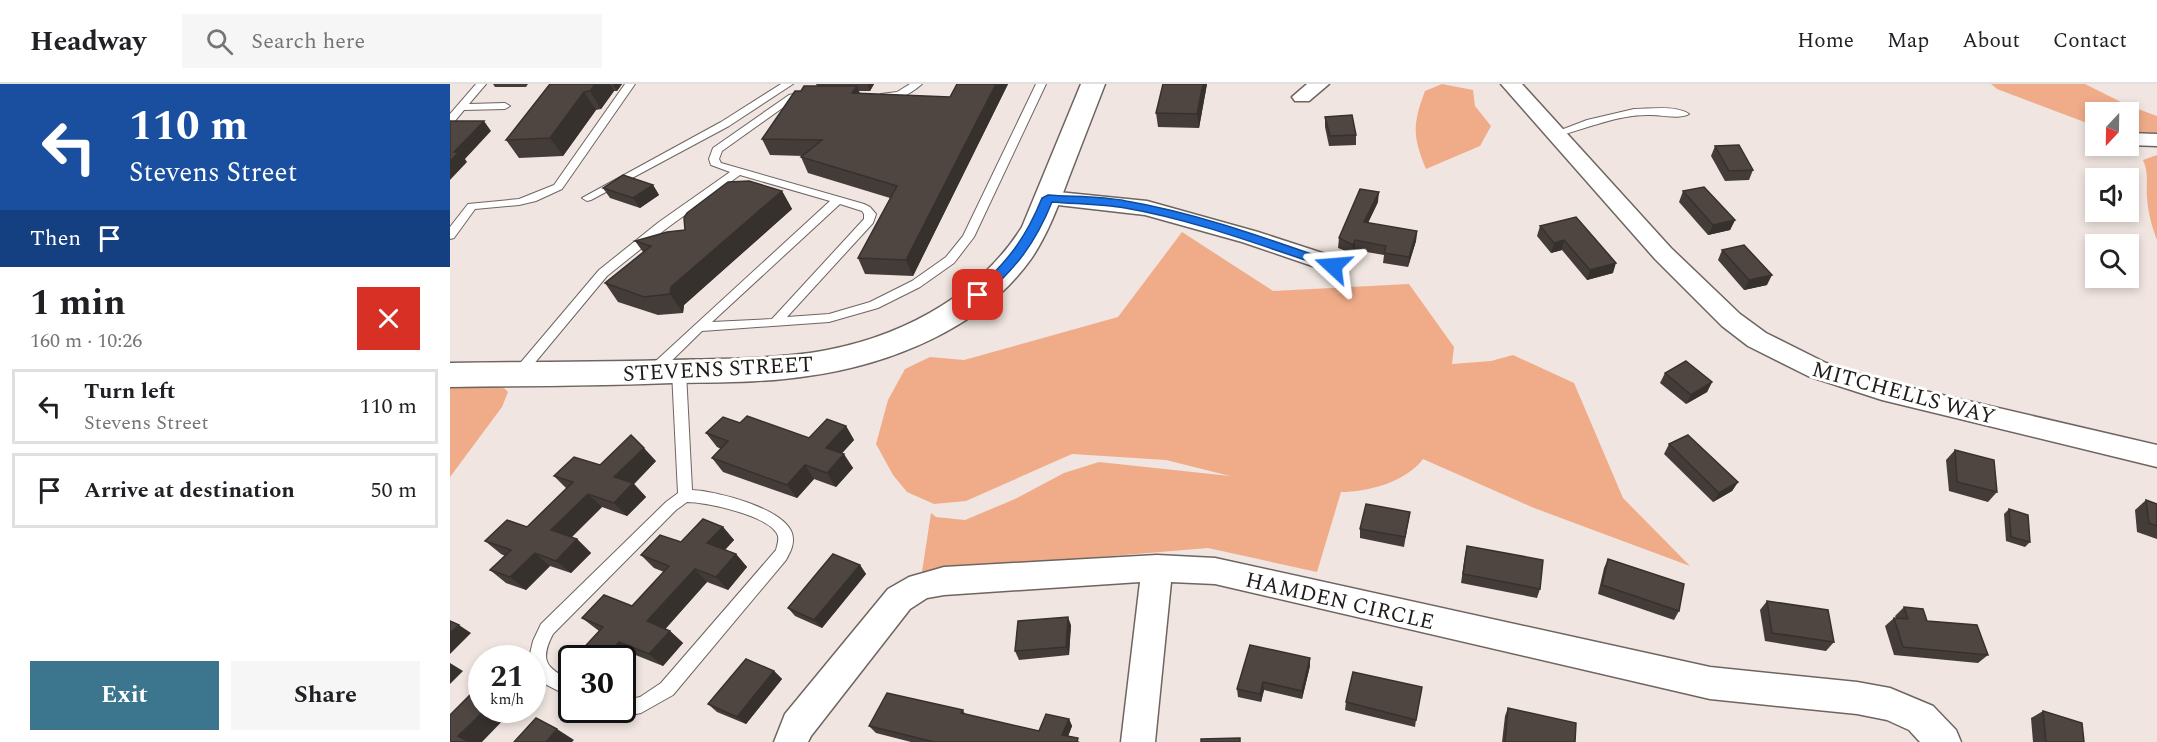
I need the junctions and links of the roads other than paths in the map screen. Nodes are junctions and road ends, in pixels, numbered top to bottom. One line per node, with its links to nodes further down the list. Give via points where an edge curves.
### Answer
1 (482, 84): 13 (lane)
2 (630, 84): 23 (lane, via 558,187 519,202 472,206)
3 (788, 84): 20 (lane, via 716,130)
4 (917, 84): 10 (lane, via 900,95)
5 (1041, 84): 25 (lane, via 968,237 950,260 916,284 874,305 829,318)
6 (1093, 84): 21 (street, STEVENS STREET)
7 (1319, 84): 11 (street)
8 (1511, 84): 16 (street, MITCHELLS WAY)
9 (820, 95): 19 (lane, via 792,97 717,150 716,165)
10 (867, 97)
11 (1302, 97)
12 (505, 106): 13 (lane)
13 (461, 107): 15 (lane)
14 (1684, 114): 16 (lane, via 1629,111)
15 (450, 120)
16 (1558, 133): 30 (street, MITCHELLS WAY, via 1598,182 1704,294 1732,321 1791,358 1824,372 1934,403)
17 (2139, 139): 18 (street)
18 (2157, 140)
19 (739, 171): 22 (lane); 28 (lane, via 603,273)
20 (587, 198)
21 (1048, 198): 24 (street, via 1147,208); 27 (street, STEVENS STREET, via 1031,237 1006,271 961,308 910,336 826,362 769,369)
22 (838, 200): 25 (lane, via 867,209 869,220); 26 (lane)
23 (450, 235)
24 (1333, 266)
25 (775, 323): 26 (lane)
26 (699, 327): 27 (lane)
27 (665, 372): 28 (street, STEVENS STREET); 31 (lane)
28 (518, 374): 29 (street, STEVENS STREET)
29 (450, 375)
30 (2157, 456)
31 (685, 496): 33 (lane, via 544,634 536,660 542,671); 34 (lane, via 704,496 759,515 780,527 786,547 667,689)
32 (1157, 568): 35 (street, HAMDEN CIRCLE, via 944,581 909,591 797,726); 36 (street); 37 (street, HAMDEN CIRCLE, via 1215,571 1710,683 1890,704 1921,718)
33 (558, 681)
34 (636, 706)
35 (791, 742)
36 (1138, 742)
37 (1944, 742)

